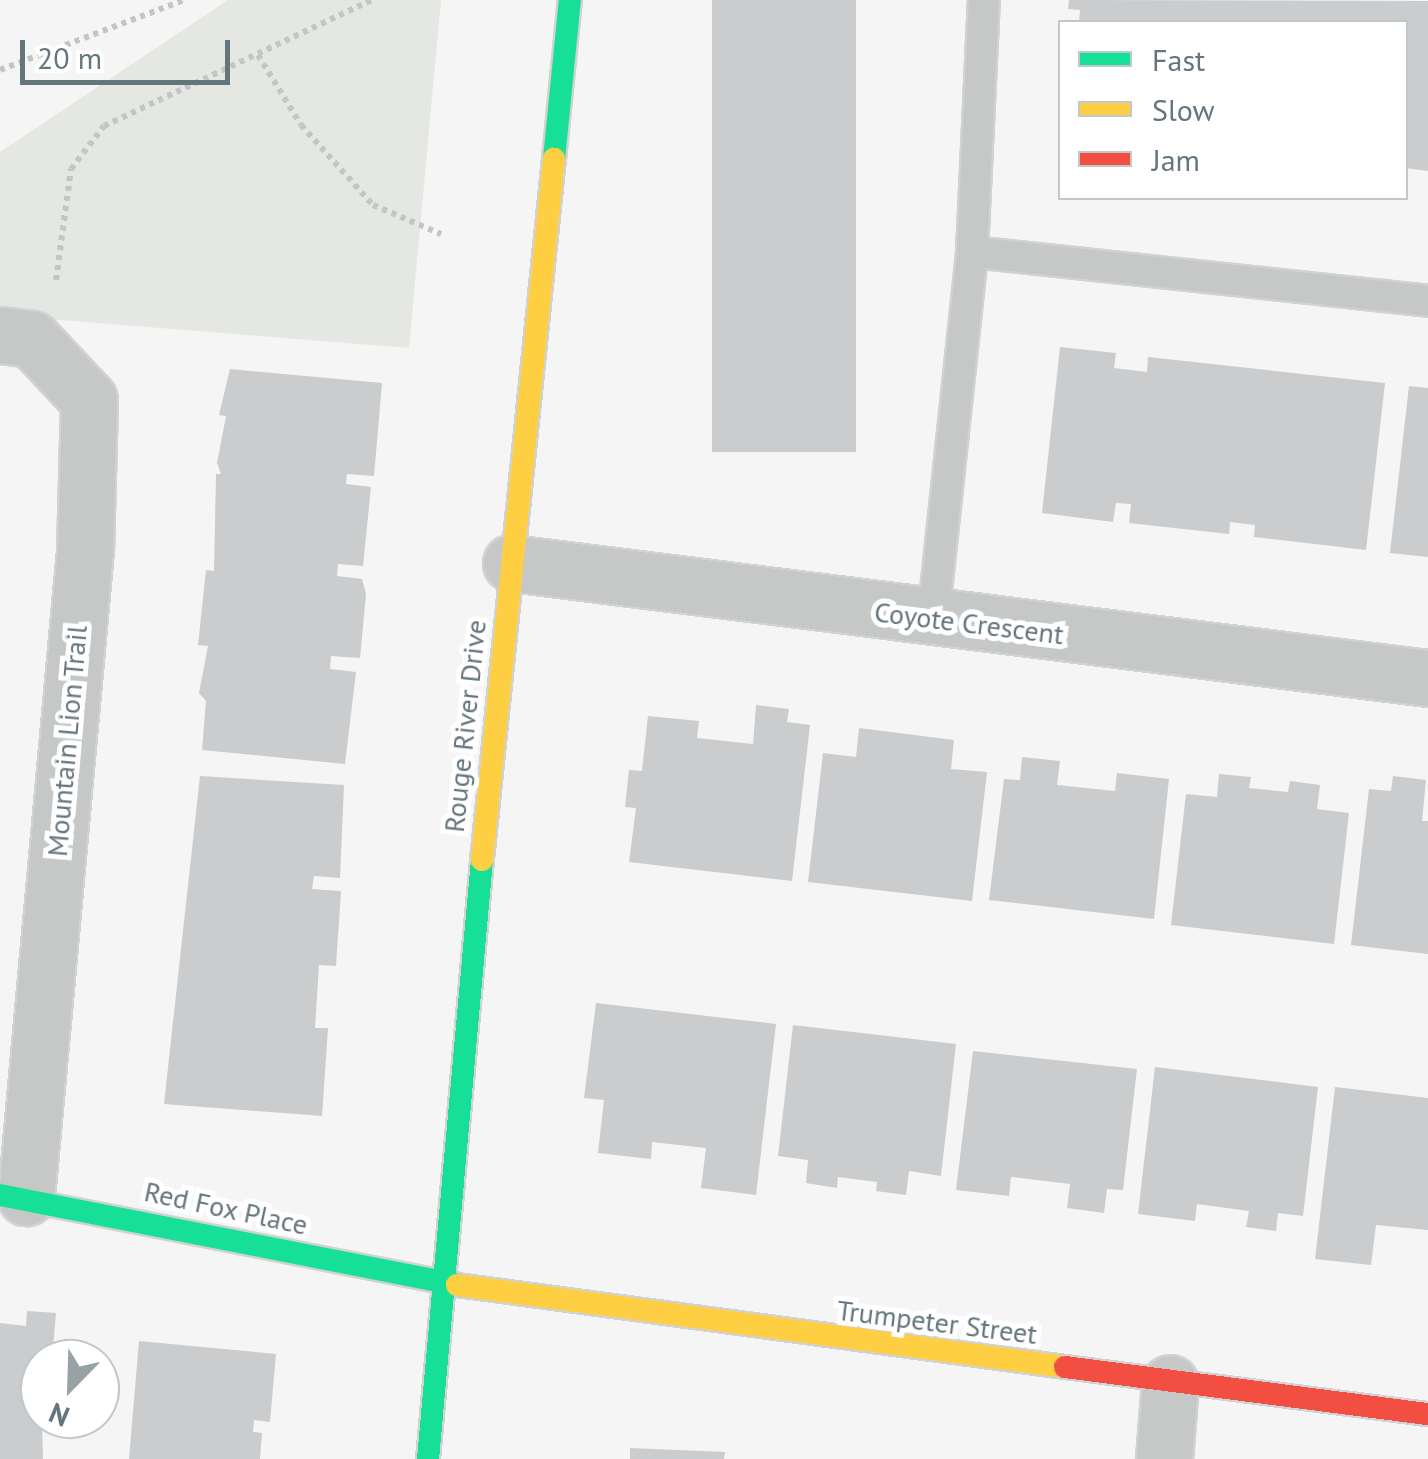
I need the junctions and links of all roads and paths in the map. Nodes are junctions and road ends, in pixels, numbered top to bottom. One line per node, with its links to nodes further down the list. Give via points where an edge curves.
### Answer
1 (184, 0): 6 (path)
2 (372, 0): 5 (path)
3 (570, 0): 11 (street, Rouge River Drive)
4 (984, 0): 8 (lane)
5 (258, 56): 7 (path, via 301,125 373,205); 10 (path, via 104,126 71,169)
6 (0, 70)
7 (441, 234)
8 (972, 252): 9 (lane); 12 (lane)
9 (1428, 300)
10 (23, 345): 14 (street, Mountain Lion Trail, via 89,400 85,550)
11 (511, 563): 12 (street, Coyote Crescent); 15 (street, Rouge River Drive)
12 (932, 620): 13 (street, Coyote Crescent)
13 (1428, 678)
14 (13, 1196): 15 (street, Red Fox Place)
15 (439, 1284): 16 (street, Trumpeter Street); 18 (street, Rouge River Drive)
16 (1170, 1383): 17 (street, Trumpeter Street); 19 (street)
17 (1428, 1414)
18 (428, 1459)
19 (1164, 1459)

